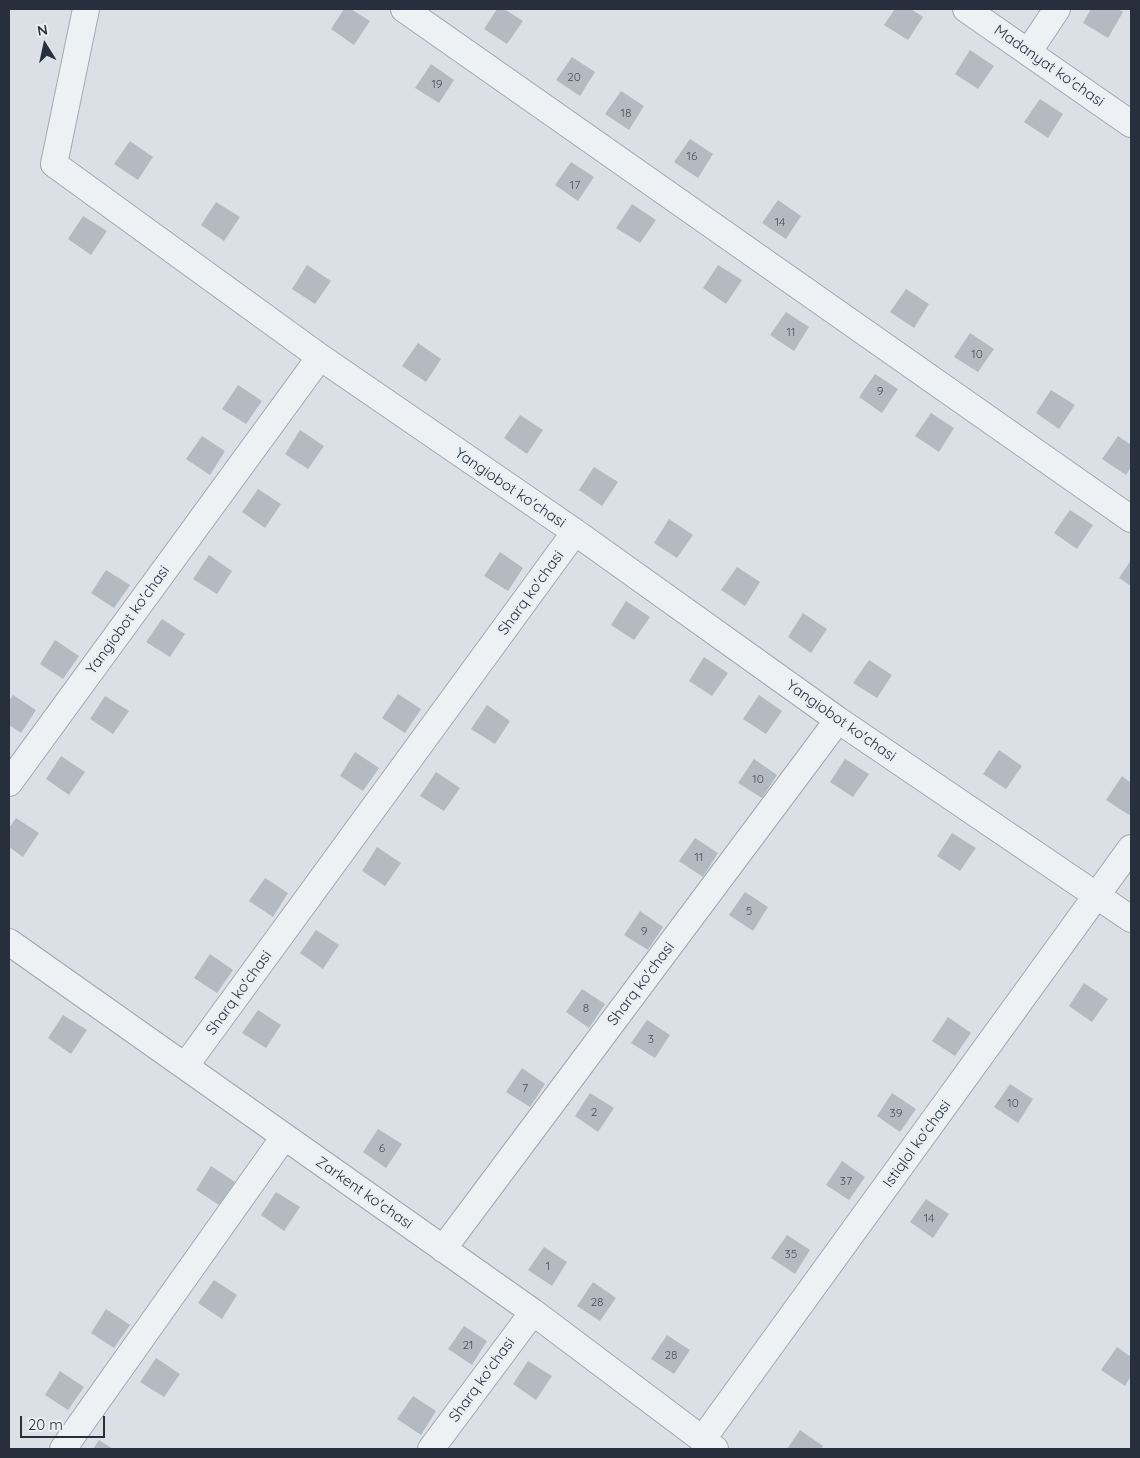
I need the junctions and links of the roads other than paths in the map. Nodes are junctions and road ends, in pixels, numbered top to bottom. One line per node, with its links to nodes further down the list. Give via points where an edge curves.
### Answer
1 (86, 9): 7 (street, via 54,164)
2 (404, 9): 8 (street)
3 (966, 9): 5 (street, Madanyat ko'chasi)
4 (1057, 9): 5 (street)
5 (1029, 51): 6 (street, Madanyat ko'chasi)
6 (1131, 124)
7 (320, 357): 9 (street, Yangiobot ko'chasi); 11 (street, Yangiobot ko'chasi)
8 (1131, 519)
9 (575, 532): 10 (street, Yangiobot ko'chasi); 16 (street, Sharq ko'chasi)
10 (838, 720): 13 (street, Yangiobot ko'chasi); 18 (street, Sharq ko'chasi)
11 (9, 783)
12 (1131, 848): 13 (street, Istiqlol ko'chasi)
13 (1097, 896): 14 (street, Yangiobot ko'chasi); 20 (street, Istiqlol ko'chasi)
14 (1131, 920)
15 (9, 942): 16 (street, Zarkent ko'chasi)
16 (186, 1065): 17 (street, Zarkent ko'chasi)
17 (284, 1137): 18 (street, Zarkent ko'chasi); 21 (street)
18 (443, 1249): 19 (street, Zarkent ko'chasi)
19 (533, 1312): 20 (street, Zarkent ko'chasi); 22 (street, Sharq ko'chasi)
20 (708, 1445)
21 (63, 1449)
22 (432, 1449)

